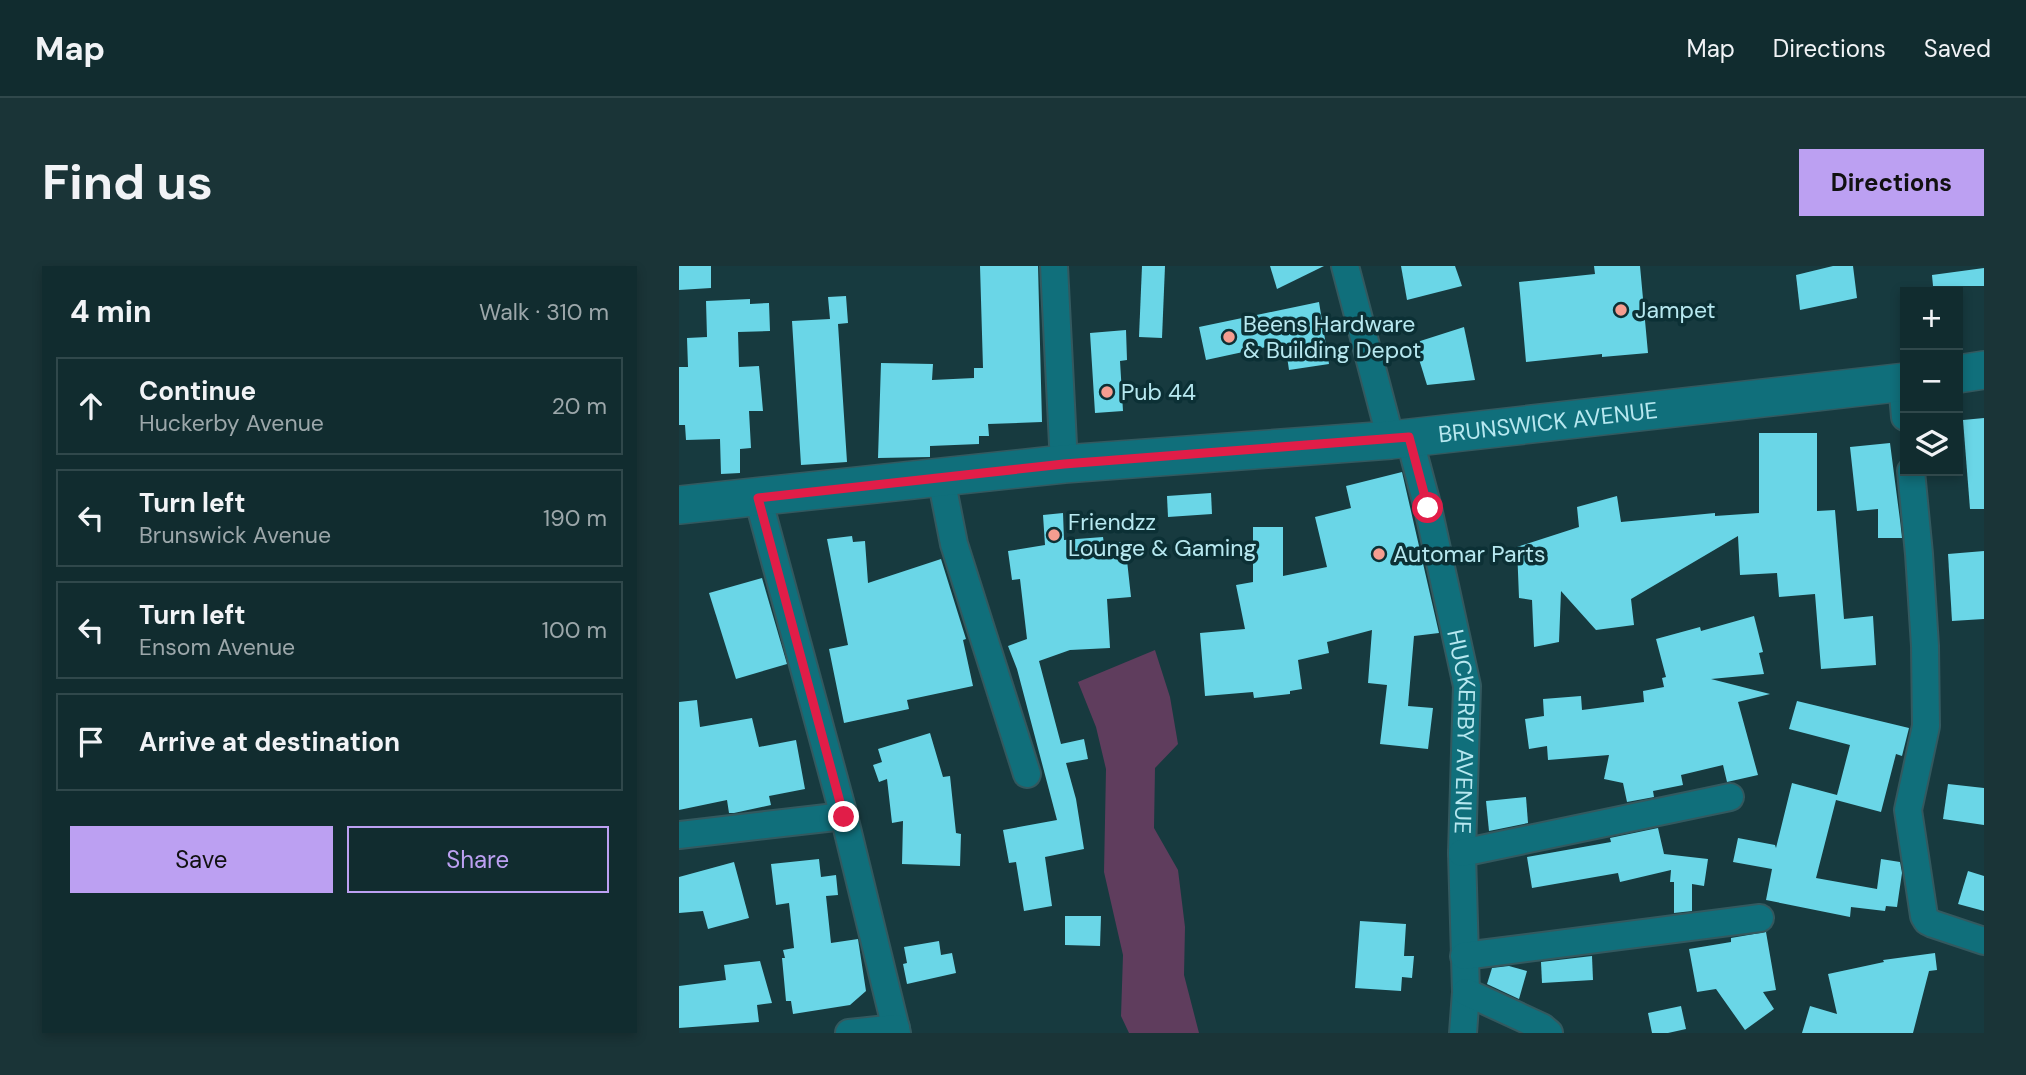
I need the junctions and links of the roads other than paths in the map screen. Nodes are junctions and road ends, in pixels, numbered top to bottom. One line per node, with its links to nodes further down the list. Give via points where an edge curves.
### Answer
1 (1054, 266): 7 (street)
2 (1345, 266): 6 (street, HUCKERBY AVENUE)
3 (1984, 370): 4 (main road)
4 (1963, 373)
5 (1900, 394): 6 (main road, BRUNSWICK AVENUE)
6 (1400, 438): 7 (main road, BRUNSWICK AVENUE); 16 (street, HUCKERBY AVENUE, via 1428,508 1467,686)
7 (1064, 464): 9 (main road, BRUNSWICK AVENUE)
8 (1911, 476): 18 (street, via 1925,646 1926,726 1908,810 1922,902 1927,921)
9 (941, 478): 10 (main road, BRUNSWICK AVENUE); 12 (street, via 954,544)
10 (758, 498): 11 (main road, BRUNSWICK AVENUE); 14 (street)
11 (679, 505)
12 (1027, 774)
13 (1730, 797): 16 (street)
14 (844, 817): 15 (street); 21 (street)
15 (679, 835)
16 (1462, 853): 19 (street, HUCKERBY AVENUE)
17 (1761, 918): 19 (street)
18 (1984, 941)
19 (1464, 956): 20 (street, HUCKERBY AVENUE)
20 (1466, 992): 23 (street, HUCKERBY AVENUE); 24 (street)
21 (896, 1031): 22 (street)
22 (849, 1033)
23 (1463, 1033)
24 (1549, 1033)

